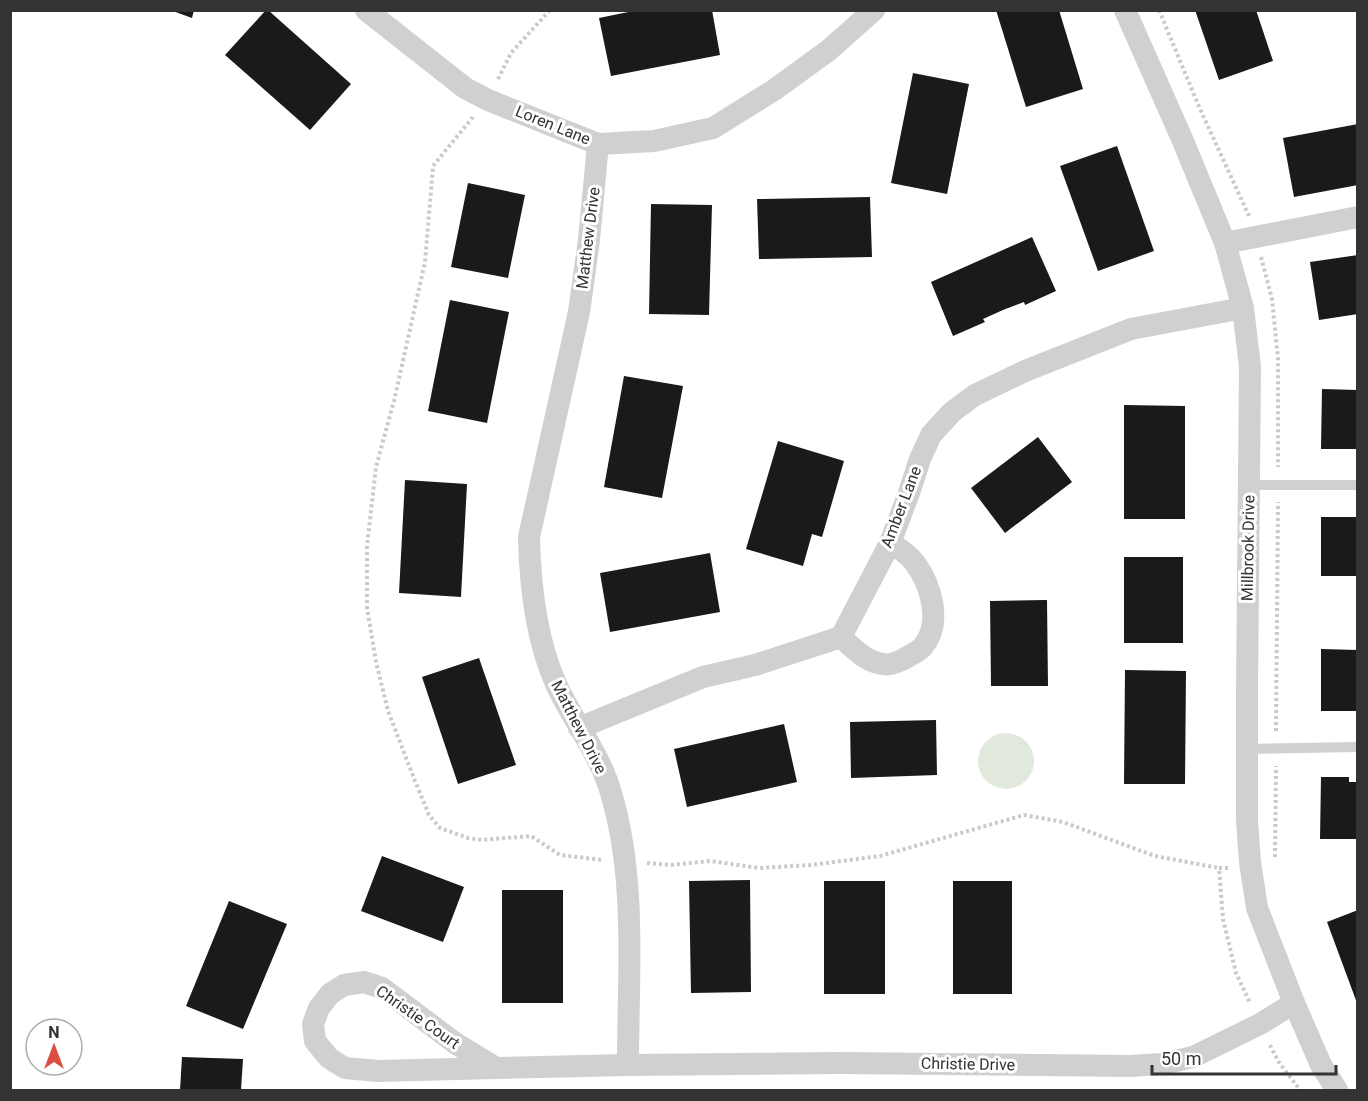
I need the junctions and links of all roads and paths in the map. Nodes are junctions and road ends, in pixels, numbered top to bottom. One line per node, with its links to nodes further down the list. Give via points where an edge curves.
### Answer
1 (366, 10): 5 (street, Loren Lane, via 465,88)
2 (550, 10): 5 (path, via 511,53)
3 (874, 10): 6 (street, Loren Lane, via 830,50 712,128 654,141)
4 (1125, 10): 8 (street, Millbrook Drive)
5 (488, 100): 6 (street, Loren Lane); 17 (path, via 433,166 424,262 376,467 367,546 368,608 376,662 388,711 429,815 440,828 482,840 531,836 560,855)
6 (598, 144): 14 (street, Matthew Drive, via 579,312 529,537 530,574 539,629 555,682)
7 (1358, 217): 8 (street)
8 (1225, 243): 9 (street, Millbrook Drive)
9 (1243, 308): 11 (street, Millbrook Drive, via 1250,367); 12 (street, Amber Lane, via 1131,329 975,395 952,412 932,435)
10 (1358, 484): 11 (lane)
11 (1249, 485): 16 (street, Millbrook Drive)
12 (890, 543): 13 (street, Amber Lane); 13 (street, via 915,562 927,585 933,631 923,647 885,665 864,657)
13 (841, 637): 14 (street, via 755,666 703,677)
14 (579, 728): 17 (street, Matthew Drive, via 610,790)
15 (1358, 747): 16 (lane)
16 (1247, 749): 19 (street, Millbrook Drive, via 1247,821 1257,908)
17 (626, 861): 18 (path, via 710,861 759,868 811,864 880,856 1024,815 1063,822 1155,856); 20 (street, Matthew Drive)
18 (1219, 868)
19 (1294, 1003): 20 (street, Christie Drive, via 1193,1057 1162,1064); 22 (street, Millbrook Drive, via 1321,1065)
20 (628, 1065): 21 (street, Christie Court)
21 (496, 1068): 21 (street, Christie Court, via 345,1068 329,1058 315,1041 313,1024 330,994 344,985 364,982 382,988 455,1043)
22 (1337, 1090)

